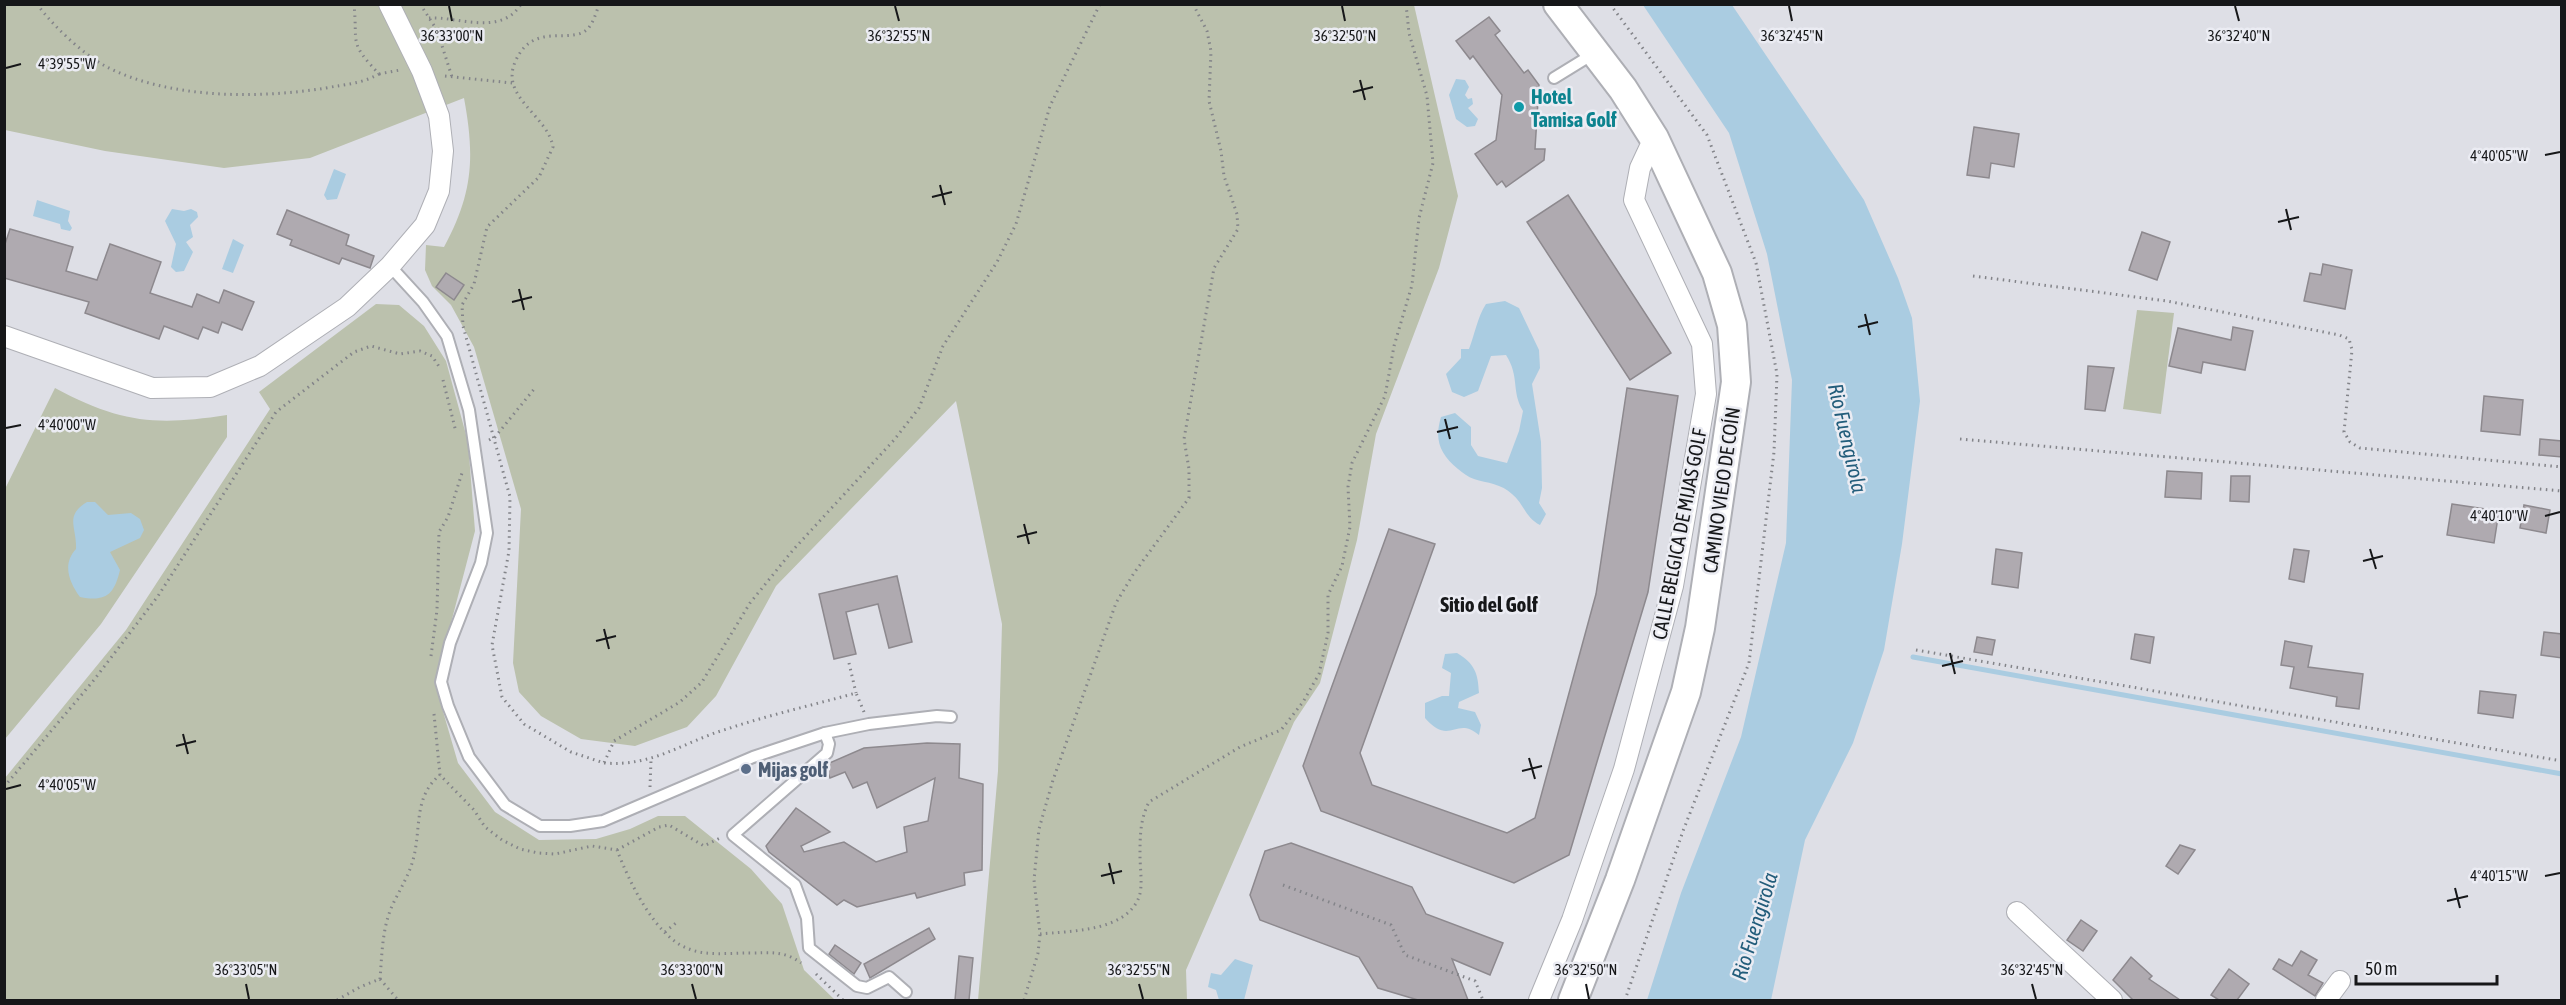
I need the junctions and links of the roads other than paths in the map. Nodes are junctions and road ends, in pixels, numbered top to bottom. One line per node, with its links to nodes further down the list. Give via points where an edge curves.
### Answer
1 (389, 4): 6 (street, via 439,116 443,151 439,191 425,225)
2 (1558, 4): 3 (street, CAMINO VIEJO DE COÍN)
3 (1596, 52): 4 (lane); 5 (street, CAMINO VIEJO DE COÍN)
4 (1554, 78)
5 (1654, 138): 10 (street, CAMINO VIEJO DE COÍN, via 1718,273 1732,325 1736,382 1700,628 1686,692); 12 (street, CALLE BELGICA DE MIJAS GOLF, via 1640,168 1634,200 1702,344 1706,394 1673,586)
6 (390, 266): 7 (street, via 347,307 299,340 260,366 210,387 152,388); 9 (lane, via 447,336 469,410 487,532 481,563 450,643 441,682 469,757 505,805 540,825 570,826 603,820 753,757)
7 (4, 336)
8 (951, 717): 9 (lane, via 870,724)
9 (825, 733): 15 (lane, via 827,753 733,835 795,885 807,918 809,948 857,986 867,988 889,977)
10 (1609, 912): 12 (street, via 1596,920); 13 (street, CAMINO VIEJO DE COÍN)
11 (2017, 912): 18 (street)
12 (1578, 922): 13 (street, via 1590,935); 16 (street, CALLE BELGICA DE MIJAS GOLF)
13 (1593, 951): 17 (street, CAMINO VIEJO DE COÍN)
14 (2340, 981): 19 (street)
15 (906, 992)
16 (1539, 1000)
17 (1573, 1000)
18 (2112, 1000)
19 (2326, 1000)

